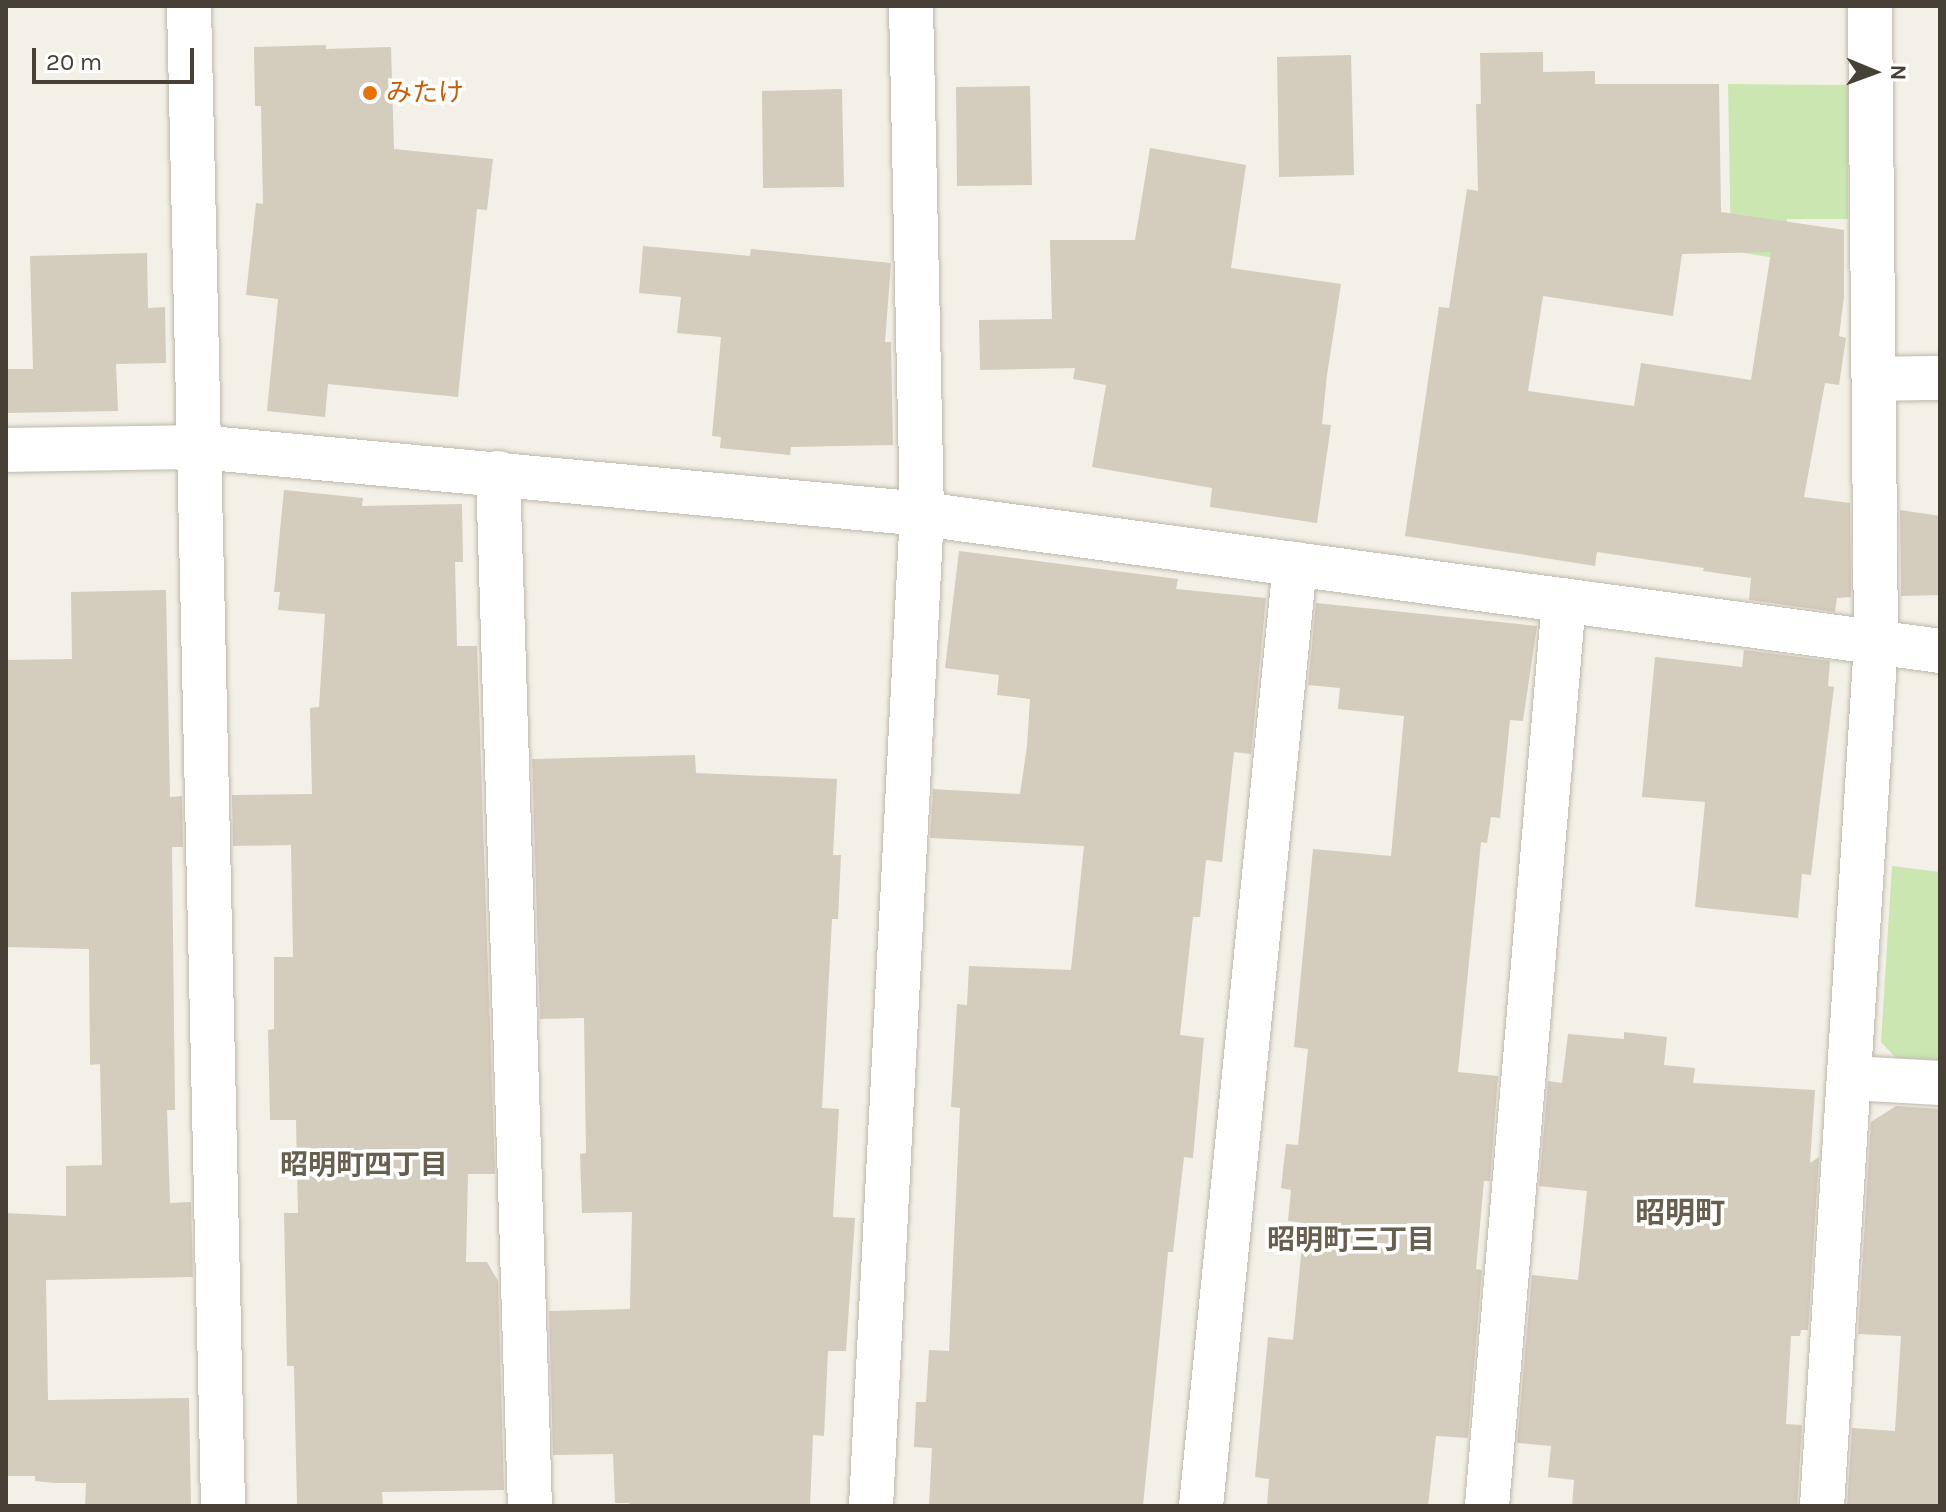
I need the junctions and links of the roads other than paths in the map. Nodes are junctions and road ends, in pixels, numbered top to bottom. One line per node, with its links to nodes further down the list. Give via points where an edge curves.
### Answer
1 (189, 6): 6 (street)
2 (911, 6): 9 (street)
3 (1870, 6): 5 (street)
4 (1940, 378): 5 (street)
5 (1874, 379): 12 (street)
6 (199, 447): 7 (street); 8 (street); 16 (street)
7 (6, 450)
8 (498, 473): 9 (street); 17 (street)
9 (922, 514): 10 (street); 18 (street)
10 (1295, 564): 11 (street); 19 (street)
11 (1564, 600): 12 (street); 20 (street)
12 (1876, 642): 13 (street); 14 (street)
13 (1940, 651)
14 (1850, 1078): 15 (street); 21 (street)
15 (1940, 1083)
16 (223, 1506)
17 (530, 1506)
18 (871, 1506)
19 (1201, 1506)
20 (1487, 1506)
21 (1822, 1506)

